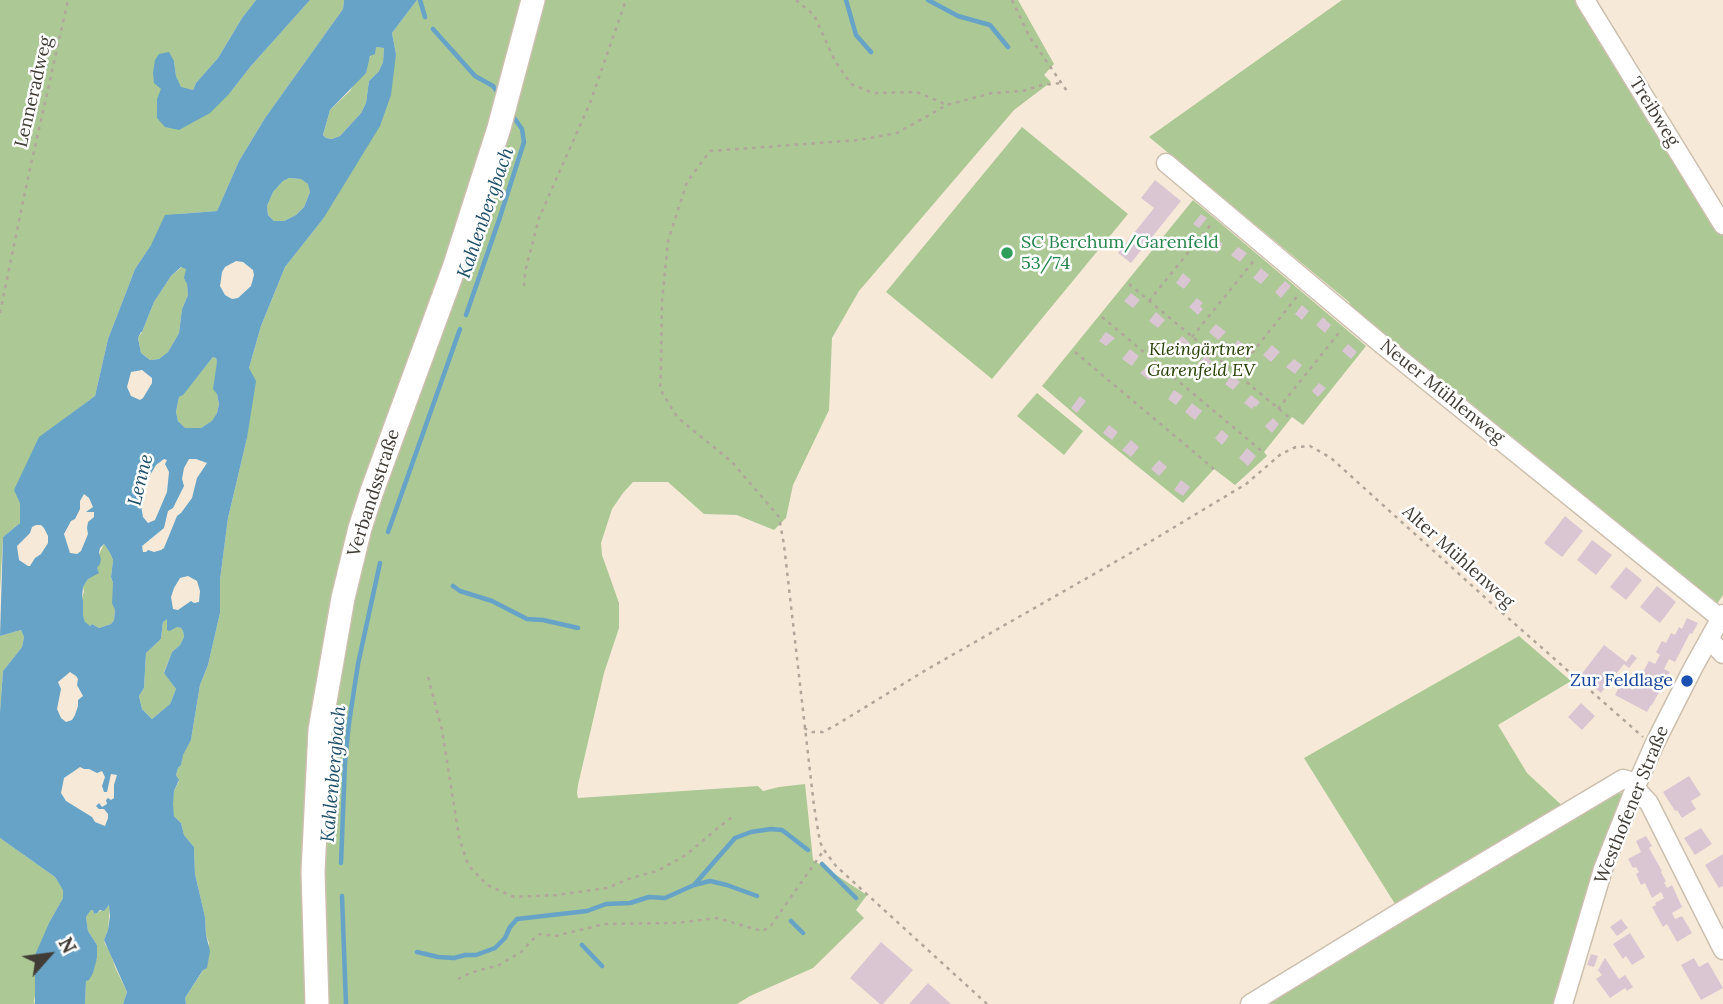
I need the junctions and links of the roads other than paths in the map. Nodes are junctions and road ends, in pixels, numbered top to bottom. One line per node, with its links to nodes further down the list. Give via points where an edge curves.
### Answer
1 (533, 0): 10 (main road, Verbandsstraße, via 499,128 454,268 360,527 343,598 320,730 313,872)
2 (1585, 0): 4 (street, Treibweg)
3 (1166, 163): 5 (street, Neuer Mühlenweg)
4 (1723, 225)
5 (1722, 616): 6 (street, Westhofener Straße)
6 (1709, 639): 7 (street); 8 (street, Westhofener Straße)
7 (1723, 654)
8 (1636, 786): 9 (street); 11 (street, via 1623,779); 12 (street, Westhofener Straße, via 1603,869)
9 (1723, 950)
10 (317, 1004)
11 (1250, 1004)
12 (1563, 1004)

